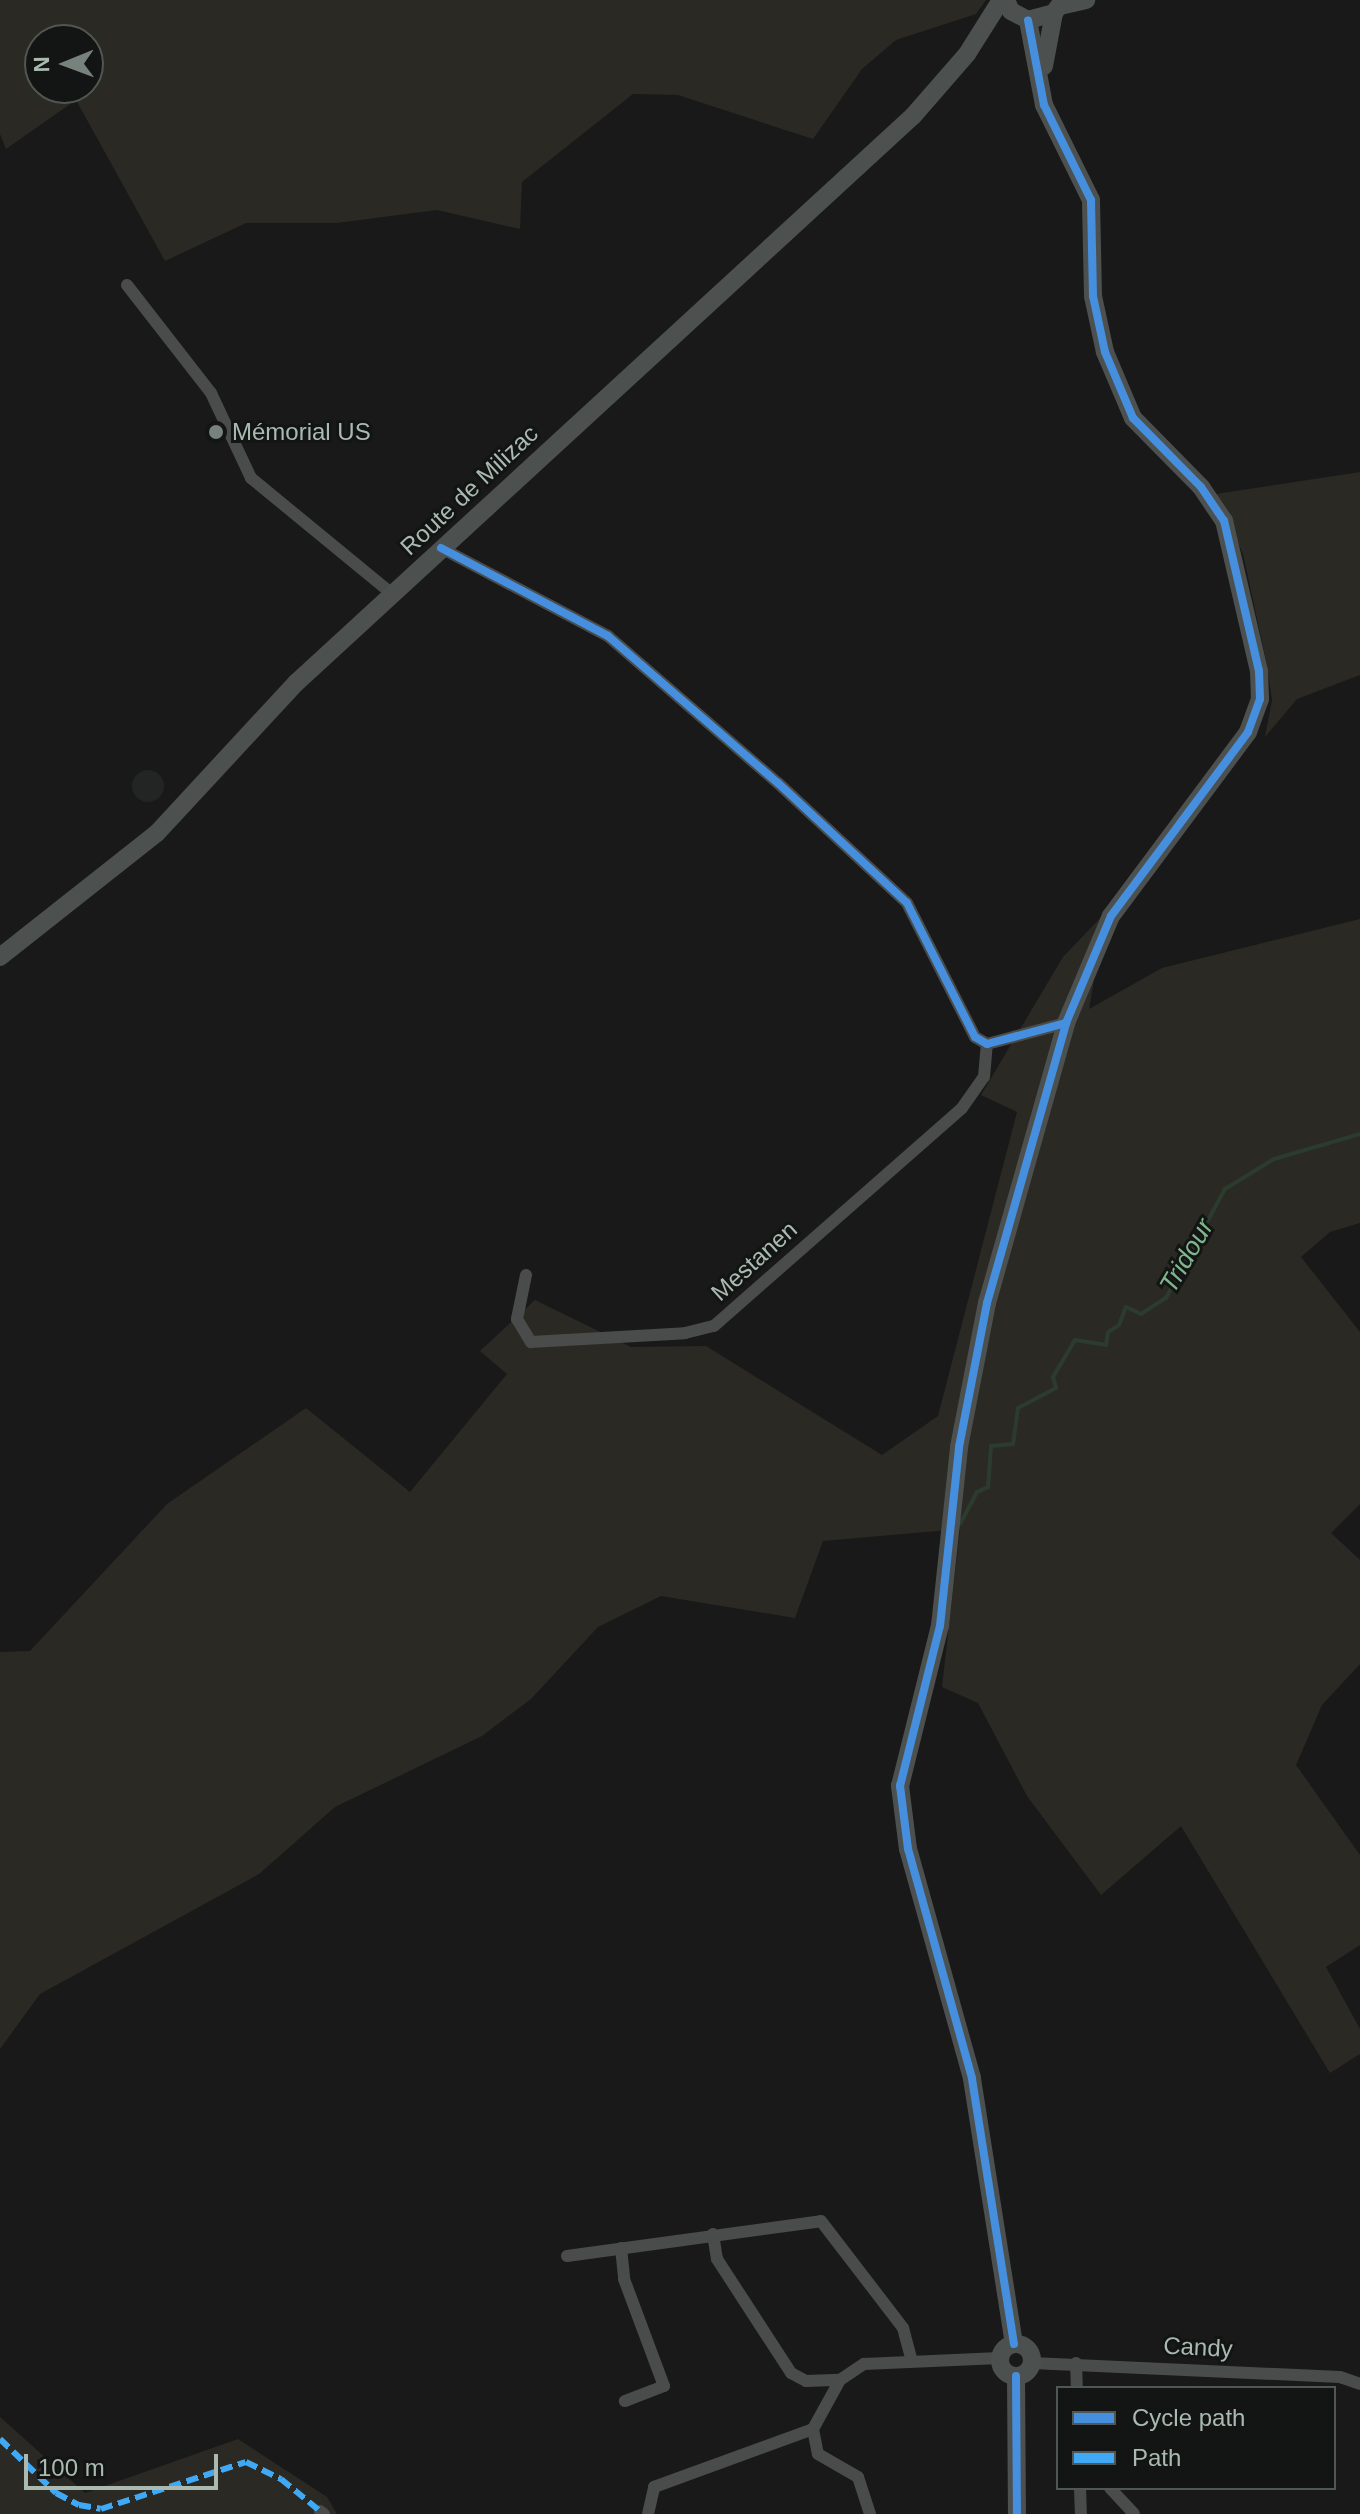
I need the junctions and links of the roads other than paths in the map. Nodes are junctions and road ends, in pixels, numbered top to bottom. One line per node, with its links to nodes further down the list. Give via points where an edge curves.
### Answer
1 (1004, 0): 4 (street); 5 (street, Route de Milizac)
2 (1086, 0): 3 (street, Route de Milizac)
3 (1059, 7): 4 (street, Route de Milizac); 6 (street)
4 (1025, 19): 5 (street, Route de Milizac); 6 (street)
5 (967, 54): 8 (street, Route de Milizac, via 849,177)
6 (1042, 84): 11 (street, via 1044,105 1091,200 1093,296 1113,375 1133,418 1201,487 1224,521 1260,685 1248,732 1111,916)
7 (127, 285): 9 (street, via 211,393 251,478)
8 (441, 548): 9 (street, Route de Milizac); 12 (street, via 608,636 778,783 907,903 975,1037)
9 (392, 594): 10 (street, Route de Milizac, via 296,683 157,833)
10 (0, 957)
11 (1066, 1023): 12 (street); 17 (street, via 987,1303 959,1447 940,1626 900,1786 908,1849 972,2078)
12 (987, 1044): 13 (street, Mestanen, via 984,1077 962,1108 714,1326 685,1333 531,1342 517,1319)
13 (526, 1275)
14 (713, 2234): 15 (street); 18 (street, via 821,2221 903,2328); 23 (street, via 717,2259 791,2373 806,2381)
15 (621, 2248): 16 (street); 26 (street, via 624,2279 664,2386)
16 (567, 2256)
17 (1014, 2344): 19 (street); 20 (street, via 1028,2349)
18 (911, 2358): 19 (street); 23 (street, via 864,2364)
19 (1000, 2358): 22 (street, via 1004,2371)
20 (1032, 2363): 21 (street, Candy); 22 (street)
21 (1076, 2363): 24 (street, Candy, via 1340,2377); 25 (street)
22 (1016, 2376): 32 (street)
23 (840, 2380): 27 (street)
24 (1360, 2384)
25 (1077, 2386)
26 (625, 2401)
27 (813, 2429): 30 (street, via 654,2487); 31 (street, via 818,2454 858,2477)
28 (1080, 2490): 33 (street)
29 (1112, 2490): 34 (street)
30 (648, 2514)
31 (870, 2514)
32 (1017, 2514)
33 (1081, 2514)
34 (1134, 2514)

